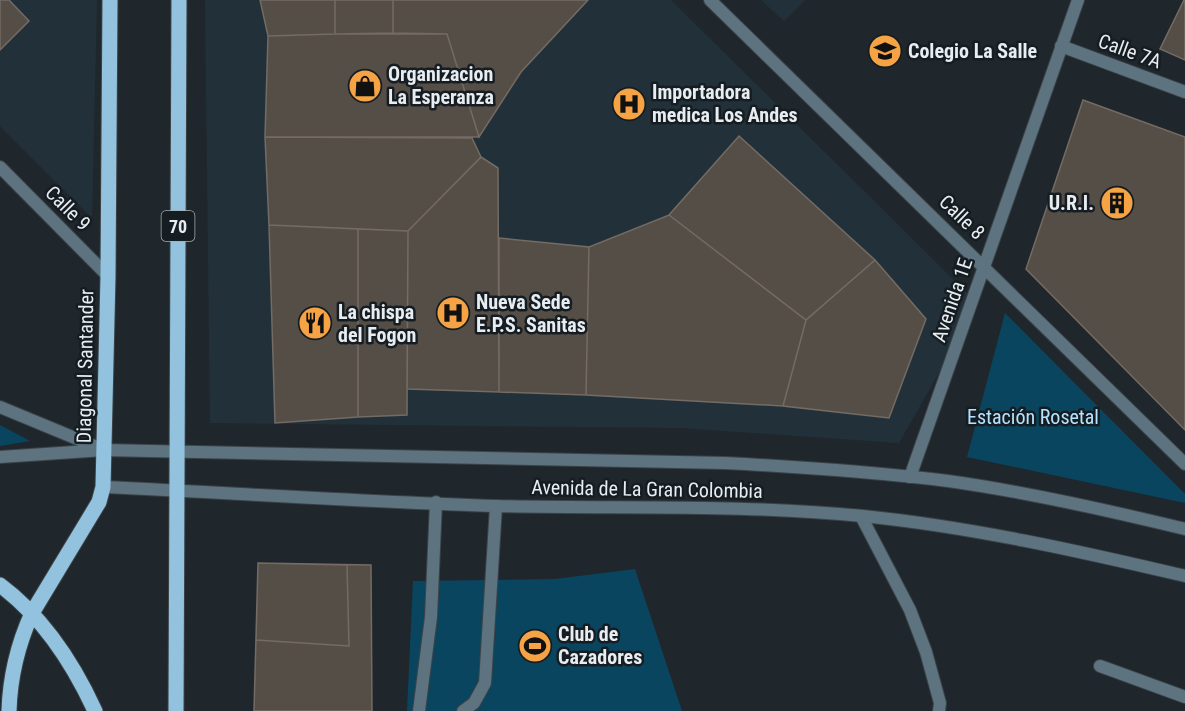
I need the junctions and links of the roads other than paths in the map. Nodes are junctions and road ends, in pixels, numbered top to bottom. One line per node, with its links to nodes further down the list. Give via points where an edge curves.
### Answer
1 (110, 0): 9 (main road, Diagonal Santander)
2 (179, 0): 12 (main road, 70)
3 (710, 0): 8 (street, Calle 8)
4 (1078, 0): 5 (street, Avenida 1E)
5 (1061, 46): 6 (street, Calle 7A); 8 (street, Avenida 1E)
6 (1185, 92)
7 (0, 167): 9 (street, Calle 9)
8 (984, 266): 14 (street, Calle 8); 15 (street, Avenida 1E)
9 (108, 276): 11 (main road, Diagonal Santander)
10 (0, 407): 11 (street)
11 (104, 450): 12 (street, Avenida de La Gran Colombia); 13 (street, Avenida de La Gran Colombia); 16 (main road, Diagonal Santander)
12 (177, 452): 15 (street, Avenida de La Gran Colombia, via 725,463); 17 (main road, 70)
13 (0, 457)
14 (1185, 464)
15 (910, 477): 21 (street, Avenida de La Gran Colombia, via 1091,506)
16 (103, 487): 17 (street, Avenida de La Gran Colombia); 24 (main road, Diagonal Santander, via 99,501)
17 (177, 490): 18 (street, Avenida de La Gran Colombia); 30 (main road, 70)
18 (436, 502): 19 (street, Avenida de La Gran Colombia); 31 (street, via 431,617)
19 (496, 506): 20 (street, Avenida de La Gran Colombia, via 728,507); 32 (street, via 485,683 474,703)
20 (861, 516): 22 (street, Avenida de La Gran Colombia, via 943,526); 27 (street, via 910,610 926,652)
21 (1185, 529)
22 (1185, 576)
23 (0, 585): 24 (main road)
24 (32, 613): 28 (main road, Diagonal Santander, via 17,654); 29 (main road, via 67,658)
25 (1100, 666): 26 (street)
26 (1185, 697)
27 (939, 707): 33 (street)
28 (9, 711)
29 (95, 711)
30 (176, 711)
31 (419, 711)
32 (463, 711)
33 (952, 711)

